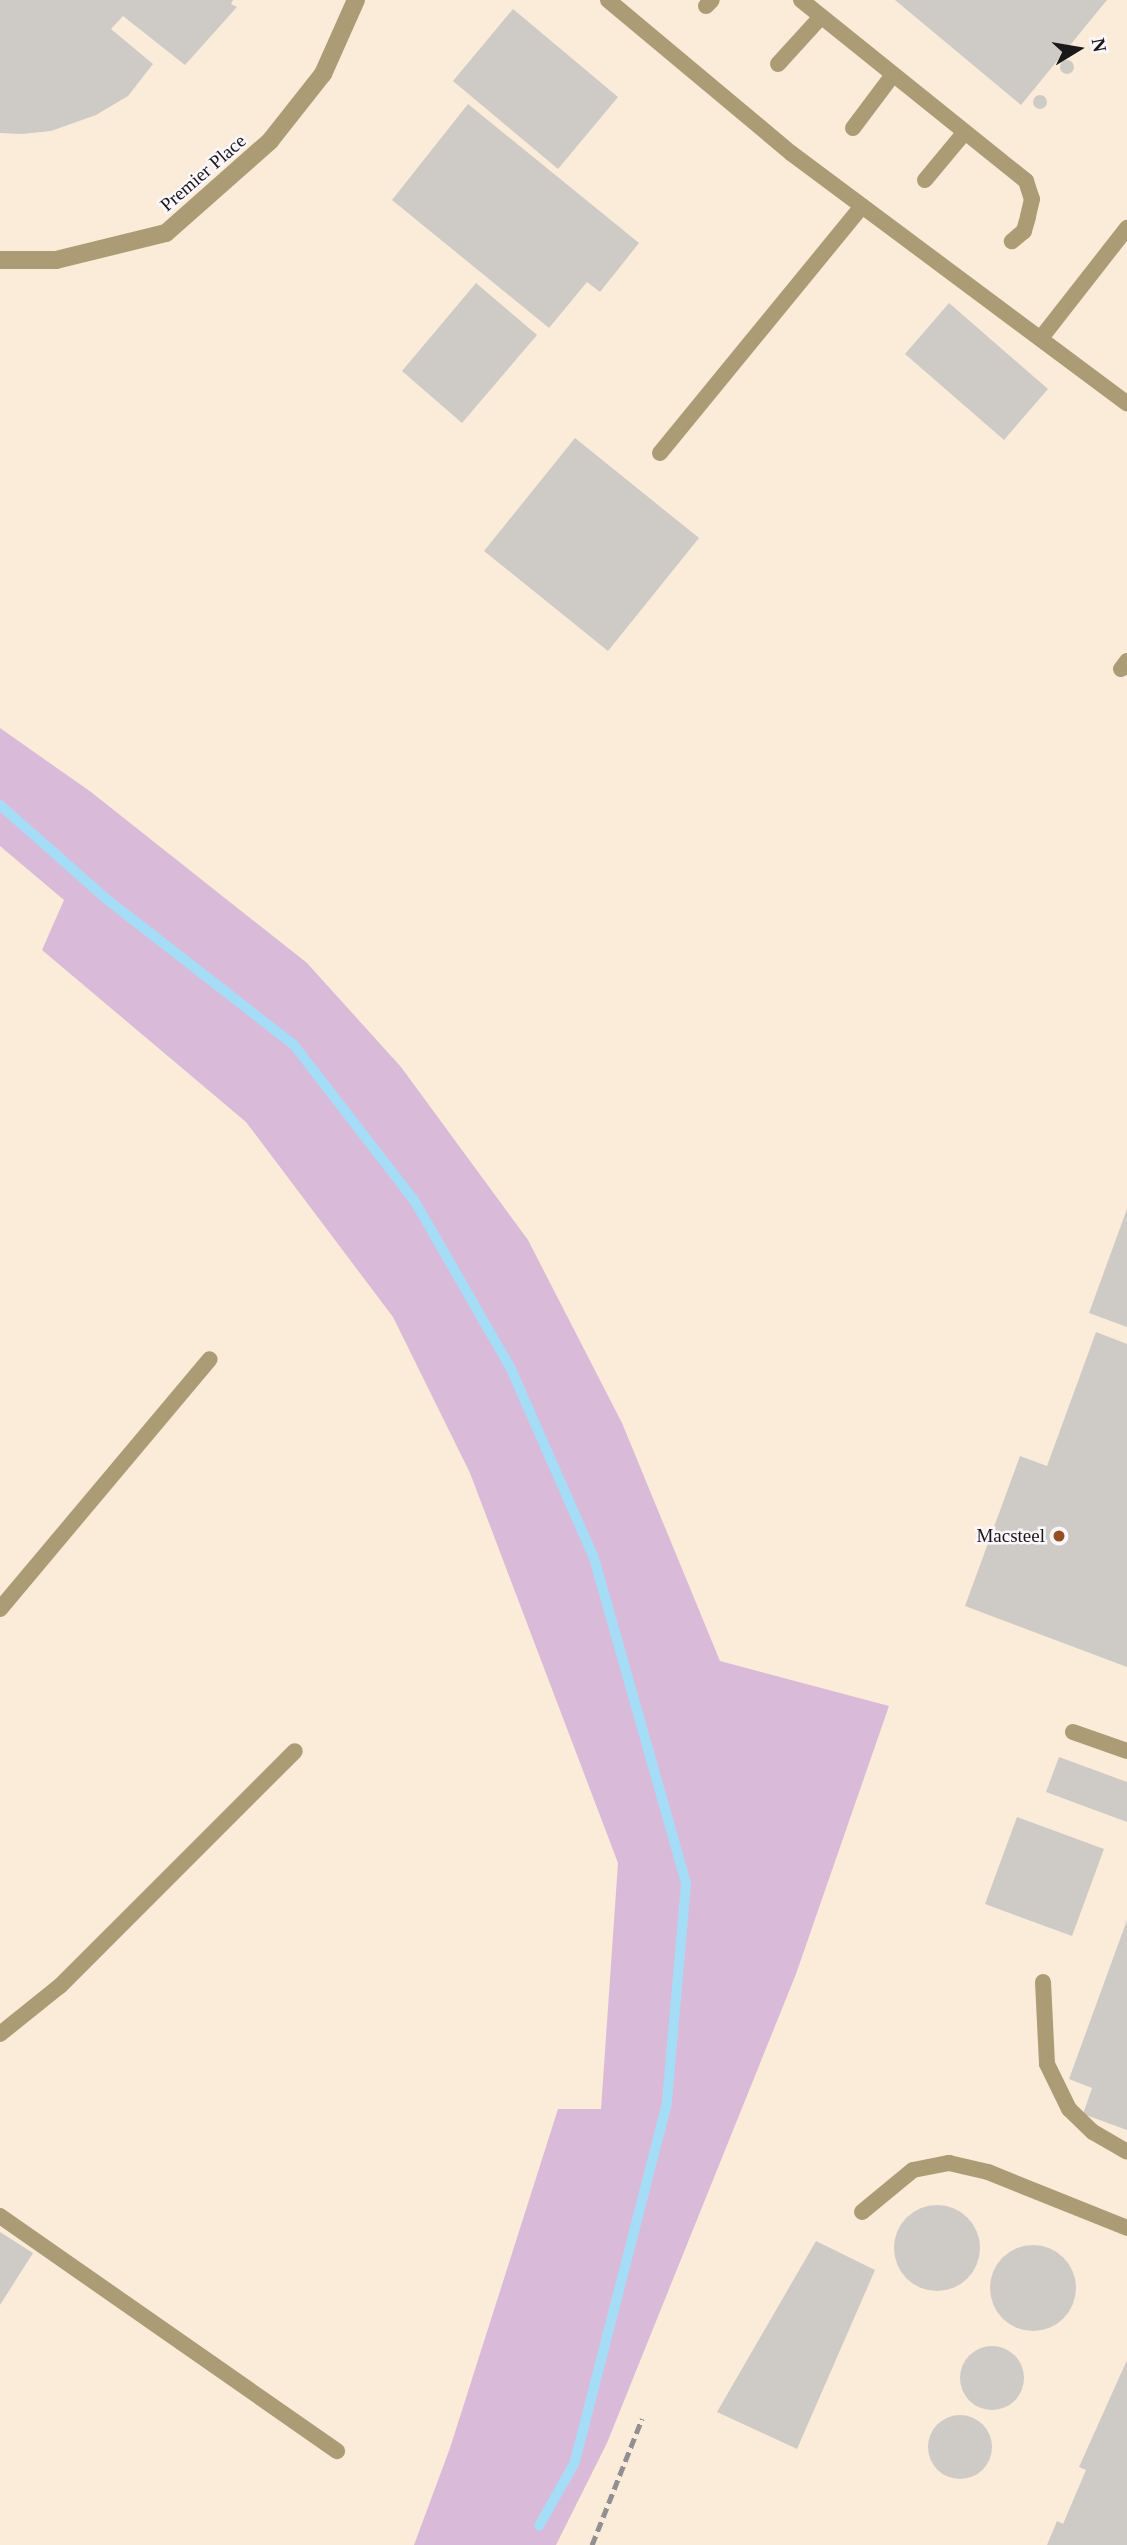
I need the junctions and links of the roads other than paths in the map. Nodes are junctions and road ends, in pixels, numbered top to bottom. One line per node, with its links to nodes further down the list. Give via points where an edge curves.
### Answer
1 (356, 0): 13 (street, Premier Place, via 323,74 270,141 166,233 56,260)
2 (608, 0): 10 (lane, via 791,153)
3 (801, 0): 4 (lane)
4 (820, 18): 5 (lane); 6 (lane)
5 (778, 64)
6 (892, 76): 7 (lane); 8 (lane)
7 (852, 128)
8 (964, 133): 9 (lane); 12 (lane, via 1027,181 1032,199 1028,217 1024,230)
9 (925, 180)
10 (862, 206): 14 (lane); 16 (lane)
11 (1127, 228): 14 (lane)
12 (1012, 241)
13 (0, 260)
14 (1041, 338): 15 (lane)
15 (1127, 403)
16 (660, 453)
17 (210, 1359): 18 (lane)
18 (0, 1609)
19 (1073, 1732): 21 (lane)
20 (295, 1751): 23 (lane, via 60,1986)
21 (1127, 1751)
22 (1043, 1982): 24 (lane, via 1047,2064 1069,2109 1093,2132)
23 (0, 2034)
24 (1127, 2152)
25 (862, 2211): 27 (lane, via 913,2170 948,2163 988,2172)
26 (0, 2216): 28 (lane)
27 (1127, 2228)
28 (337, 2451)

